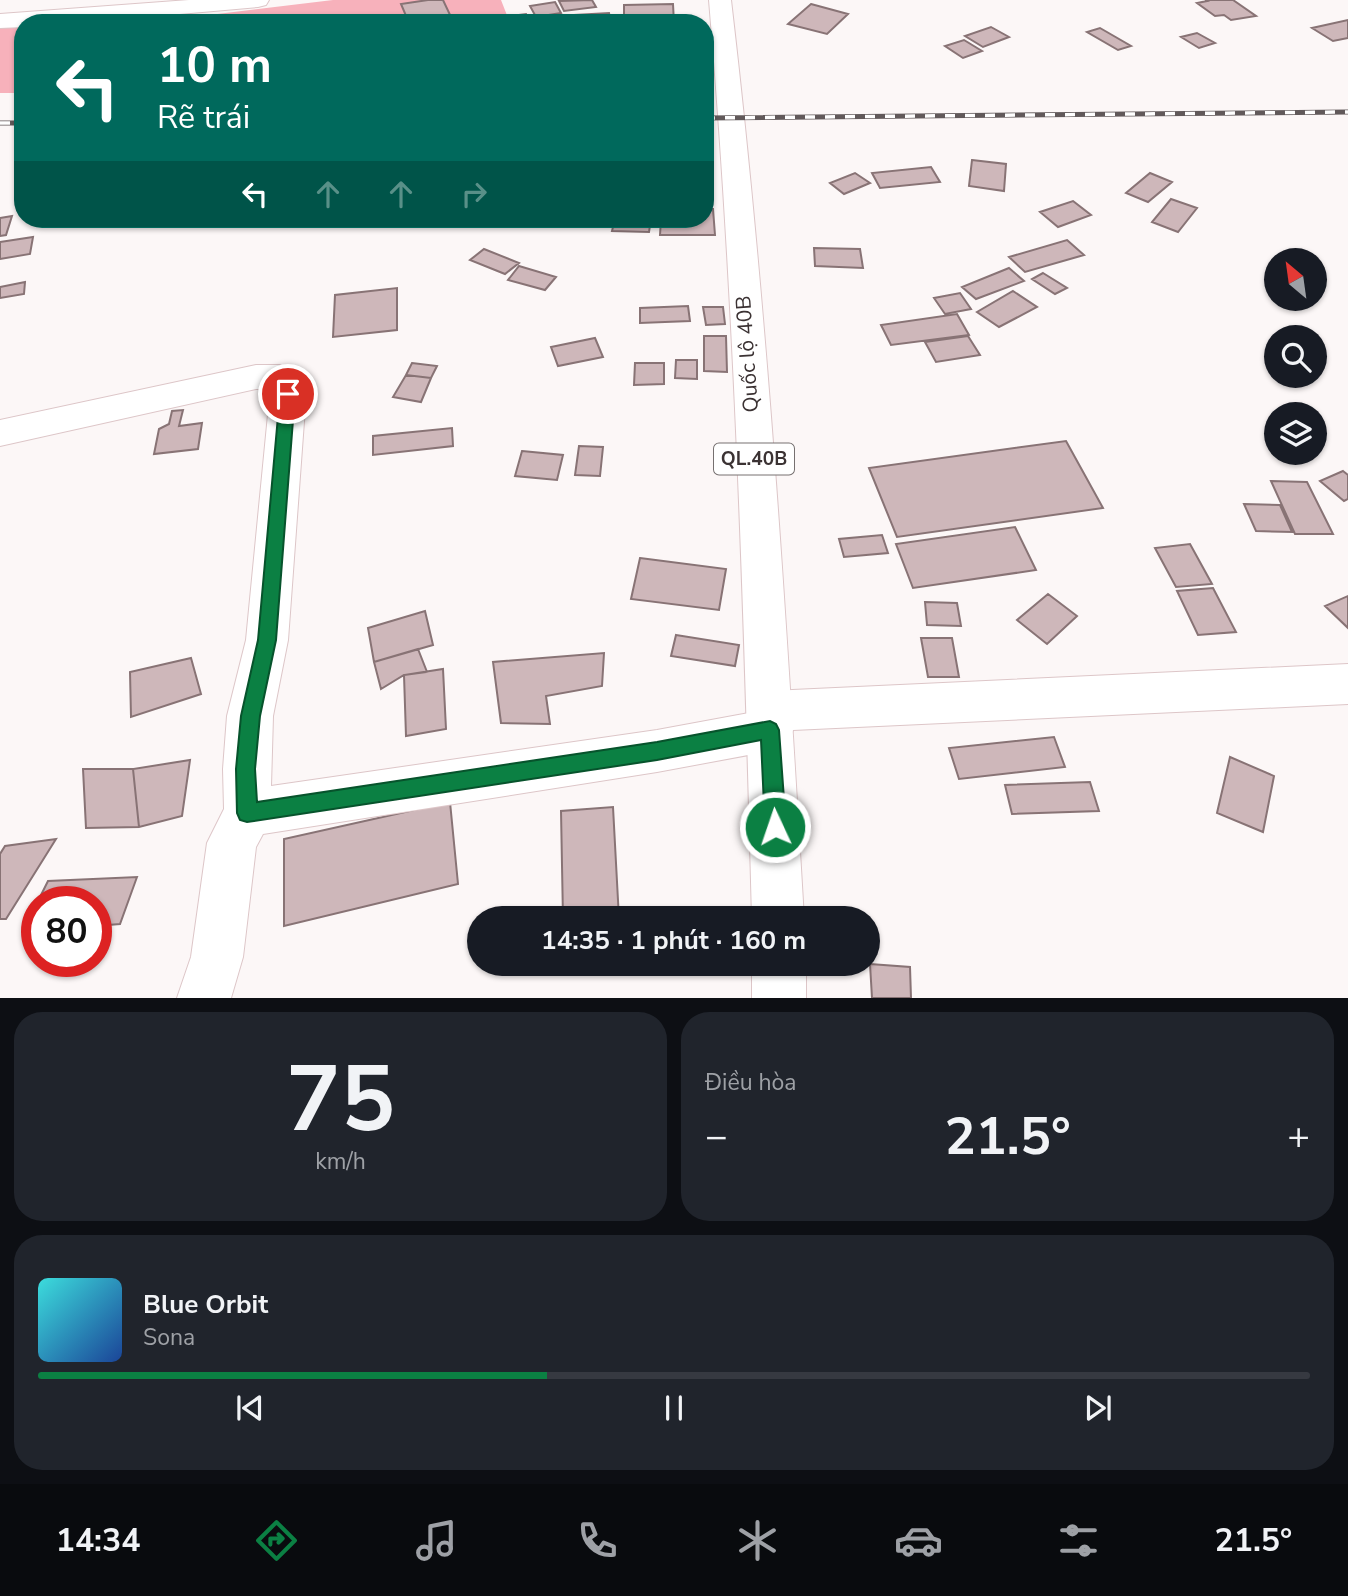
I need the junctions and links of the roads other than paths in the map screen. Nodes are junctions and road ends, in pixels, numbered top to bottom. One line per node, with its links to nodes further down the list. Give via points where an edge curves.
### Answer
1 (72, 0): 4 (main road)
2 (258, 0): 5 (main road)
3 (720, 0): 8 (main road, Quốc lộ 40B / QL.40B, via 733,132)
4 (0, 4)
5 (112, 14)
6 (0, 433): 9 (main road, via 256,377 279,377 284,383 288,394 267,640 250,716)
7 (1348, 684): 8 (main road)
8 (770, 721): 9 (main road, via 657,751); 10 (main road, Quốc lộ 40B / QL.40B)
9 (247, 813): 12 (main road, via 232,843 217,957)
10 (777, 906)
11 (779, 976): 13 (main road)
12 (204, 998)
13 (779, 998)

